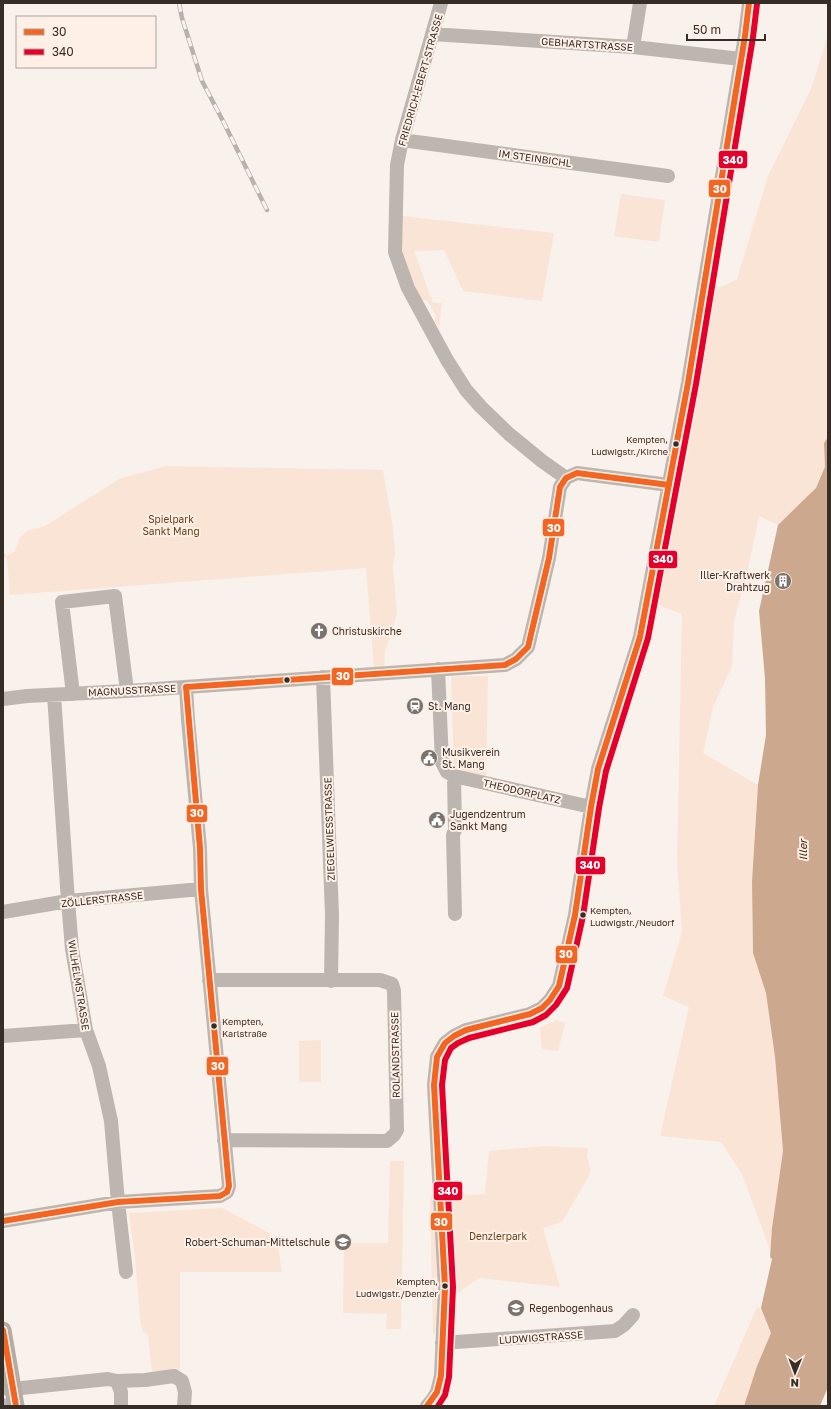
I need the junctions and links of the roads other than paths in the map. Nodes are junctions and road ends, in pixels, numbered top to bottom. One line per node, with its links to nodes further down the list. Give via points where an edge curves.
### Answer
1 (441, 3): 4 (street, FRIEDRICH-EBERT-STRASSE)
2 (640, 3): 5 (street)
3 (749, 3): 6 (street)
4 (432, 34): 5 (street, GEBHARTSTRASSE); 7 (street, FRIEDRICH-EBERT-STRASSE)
5 (634, 47): 6 (street, GEBHARTSTRASSE)
6 (741, 59): 10 (street)
7 (402, 140): 8 (street, IM STEINBICHL); 9 (street, FRIEDRICH-EBERT-STRASSE, via 397,165 395,252 408,288 447,360 472,398 509,434)
8 (668, 176)
9 (566, 478): 10 (street, via 577,473); 11 (street, MAGNUSSTRASSE, via 560,487 548,558 528,647 516,659 505,665)
10 (669, 485): 19 (street, via 640,637 598,769)
11 (438, 669): 12 (street, MAGNUSSTRASSE); 18 (street, via 442,762 447,772)
12 (323, 677): 13 (street, MAGNUSSTRASSE); 25 (street, ZIEGELWIESSTRASSE, via 332,915)
13 (186, 687): 14 (street, MAGNUSSTRASSE); 20 (street, via 200,848)
14 (127, 691): 15 (street, MAGNUSSTRASSE); 15 (street, via 115,596 62,602)
15 (73, 694): 16 (street, MAGNUSSTRASSE)
16 (54, 695): 17 (street, MAGNUSSTRASSE); 21 (street, WILHELMSTRASSE)
17 (3, 699)
18 (454, 776): 19 (street, THEODORPLATZ); 23 (street)
19 (591, 807): 34 (street, via 572,936 555,993 542,1008 530,1014 466,1030 454,1036 445,1043 437,1057 434,1085 444,1276)
20 (201, 889): 21 (street, ZÖLLERSTRASSE); 24 (street)
21 (68, 901): 22 (street, ZÖLLERSTRASSE); 26 (street, WILHELMSTRASSE, via 72,949)
22 (3, 912)
23 (455, 914)
24 (210, 980): 25 (street, ROLANDSTRASSE); 28 (street)
25 (331, 981): 28 (street, ROLANDSTRASSE, via 380,980 392,984 397,1130 394,1136 387,1141)
26 (86, 1030): 27 (street); 29 (street, WILHELMSTRASSE, via 99,1066 110,1121)
27 (3, 1036)
28 (224, 1140): 29 (street, via 227,1192 220,1196)
29 (118, 1202): 30 (street); 31 (street, WILHELMSTRASSE)
30 (3, 1221)
31 (126, 1272)
32 (633, 1315): 34 (street, LUDWIGSTRASSE, via 624,1326 615,1331)
33 (3, 1330): 36 (main road)
34 (442, 1343): 40 (street, via 441,1376 437,1392)
35 (117, 1381): 36 (street, via 108,1379); 38 (street, via 121,1392); 39 (street, via 174,1376 182,1381 185,1392)
36 (8, 1388): 37 (main road)
37 (16, 1406)
38 (121, 1406)
39 (184, 1406)
40 (427, 1406)

